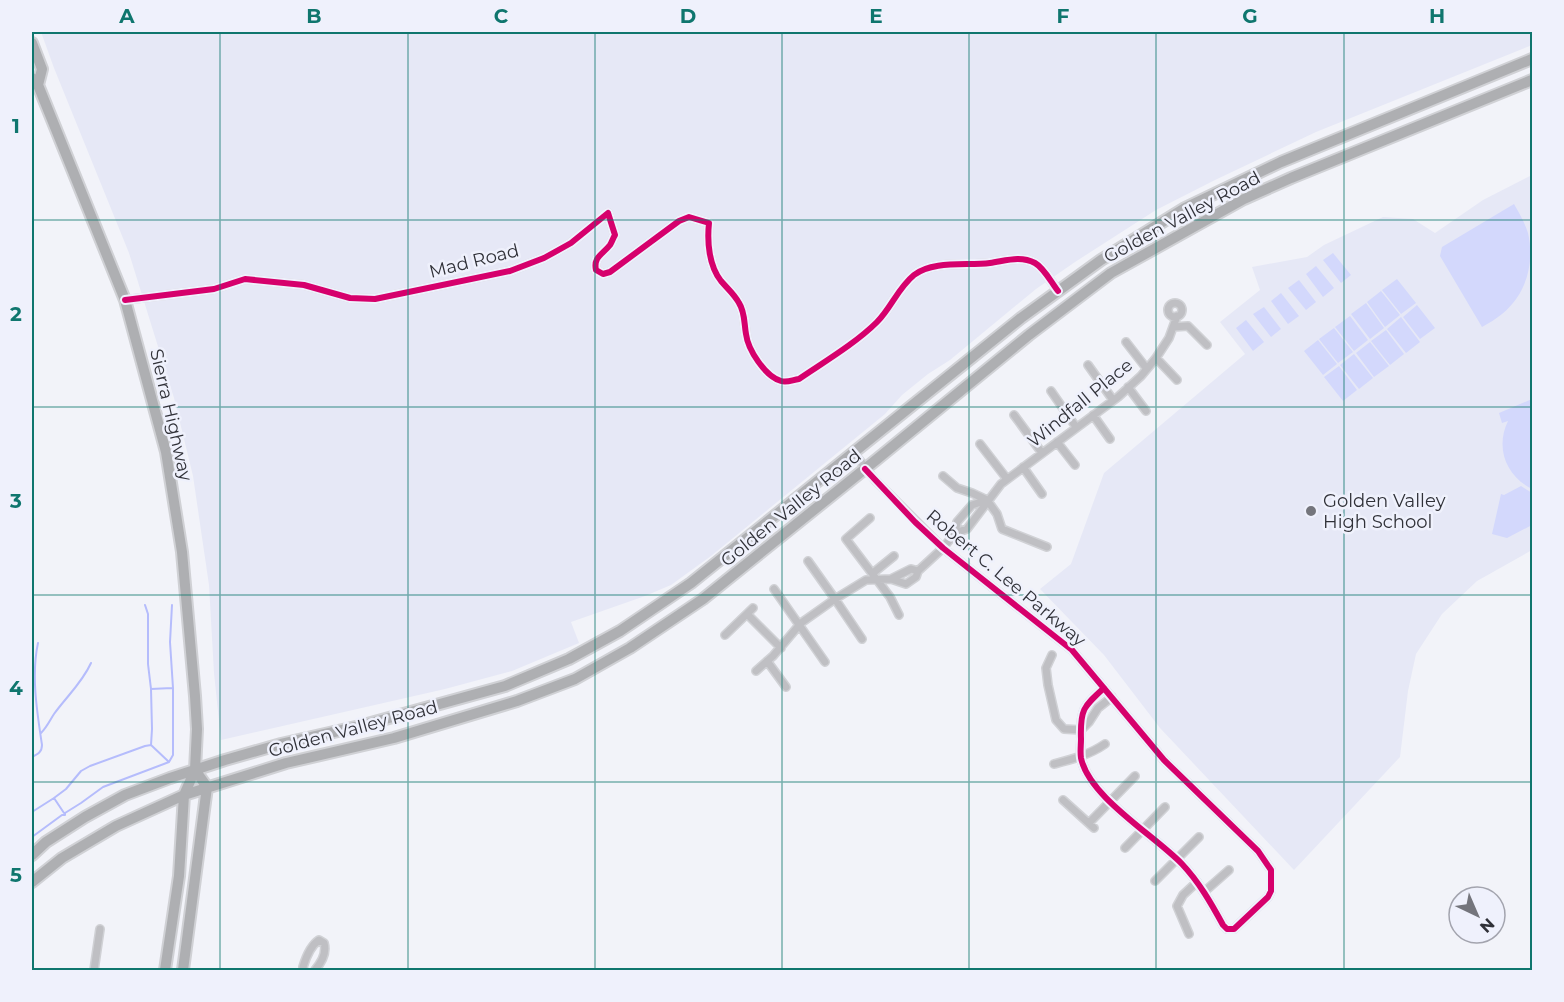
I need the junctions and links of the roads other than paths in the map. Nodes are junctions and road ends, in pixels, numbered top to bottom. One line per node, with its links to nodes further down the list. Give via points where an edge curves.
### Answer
1 (32, 43): 4 (main road, Sierra Highway, via 42,69)
2 (1533, 59): 5 (main road, Golden Valley Road, via 1281,162 1185,208)
3 (1533, 80): 29 (main road, Golden Valley Road, via 1244,199 1111,273)
4 (35, 82): 6 (main road, Sierra Highway)
5 (1058, 291): 6 (street, Mad Road, via 1039,265 1018,258 926,268 904,285 868,331 799,379 788,382 772,376 751,350 740,303 713,267 709,223 689,217 603,274 595,264 615,235 608,213 571,243 510,271 375,299 350,298 304,285 245,279 214,289); 25 (main road, Golden Valley Road)
6 (125, 300): 63 (main road, Sierra Highway, via 166,452 182,552 197,729)
7 (1177, 316): 8 (street, Windfall Place)
8 (1173, 327): 10 (street, via 1188,326); 11 (street, Windfall Place)
9 (1126, 342): 13 (street)
10 (1207, 345)
11 (1156, 358): 13 (street, Windfall Place); 14 (street)
12 (1088, 365): 17 (street)
13 (1147, 369): 15 (street, Windfall Place)
14 (1177, 380)
15 (1128, 387): 17 (street, Windfall Place); 18 (street)
16 (1052, 391): 21 (street)
17 (1113, 400): 19 (street, Windfall Place)
18 (1146, 411)
19 (1093, 415): 21 (street, Windfall Place); 22 (street)
20 (1014, 416): 26 (street)
21 (1077, 427): 23 (street, Windfall Place)
22 (1110, 439)
23 (1057, 442): 26 (street, Windfall Place); 27 (street)
24 (980, 444): 31 (street)
25 (854, 453): 29 (street, Robert C. Lee Parkway); 63 (main road, Golden Valley Road, via 691,584 569,659 505,686)
26 (1042, 453): 28 (street, Windfall Place)
27 (1075, 465)
28 (1023, 467): 31 (street, Windfall Place); 32 (street)
29 (866, 469): 36 (street, Robert C. Lee Parkway); 65 (main road, Golden Valley Road, via 703,599 630,648 575,678 517,701 394,738 286,763)
30 (943, 476): 33 (street, via 957,488)
31 (1007, 479): 33 (street, Windfall Place)
32 (1042, 494)
33 (987, 500): 35 (street, via 967,529); 35 (street, via 972,505 957,522); 37 (street, via 1002,530)
34 (870, 518): 41 (street, via 846,539)
35 (954, 533): 36 (street)
36 (943, 548): 40 (street); 57 (street, Robert C. Lee Parkway, via 1072,650)
37 (1047, 548)
38 (894, 556): 41 (street)
39 (808, 561): 44 (street)
40 (918, 571): 42 (street, via 911,569); 42 (street, via 906,584)
41 (876, 576): 42 (street); 44 (street); 47 (street)
42 (891, 579)
43 (774, 589): 48 (street)
44 (835, 599): 48 (street); 50 (street)
45 (753, 608): 46 (street)
46 (747, 614): 49 (street); 51 (street)
47 (899, 615)
48 (799, 625): 51 (street); 54 (street)
49 (725, 635)
50 (862, 639)
51 (781, 648): 53 (street)
52 (1052, 655): 59 (street, via 1046,668 1056,720 1064,729)
53 (767, 661): 55 (street); 56 (street)
54 (825, 662)
55 (756, 671)
56 (786, 687)
57 (1104, 688): 58 (street, Robert C. Lee Parkway); 59 (street, via 1083,710)
58 (1112, 697): 59 (street); 79 (street, Robert C. Lee Parkway, via 1164,760 1258,851 1271,870 1268,897 1234,928 1223,925)
59 (1081, 730): 61 (street)
60 (1105, 744): 61 (street)
61 (1081, 757): 62 (street); 68 (street, via 1087,774)
62 (1054, 764)
63 (195, 770): 65 (main road); 66 (main road, Sierra Highway); 73 (main road, Golden Valley Road, via 125,795 46,842)
64 (1135, 776): 68 (street)
65 (207, 787): 66 (main road, Golden Valley Road); 84 (main road)
66 (184, 795): 77 (main road, Golden Valley Road, via 116,825); 83 (main road, Sierra Highway, via 179,876)
67 (1063, 800): 68 (street, via 1092,825)
68 (1110, 803): 70 (street)
69 (1165, 807): 70 (street)
70 (1143, 830): 72 (street); 74 (street)
71 (1199, 837): 74 (street)
72 (1125, 848)
73 (32, 855)
74 (1177, 859): 76 (street); 78 (street)
75 (1229, 870): 79 (street)
76 (1155, 880)
77 (32, 882)
78 (1197, 882): 79 (street); 81 (street, via 1177,906)
79 (1204, 892)
80 (100, 929): 82 (street)
81 (1189, 934)
82 (94, 970)
83 (165, 970)
84 (183, 970)
85 (304, 970): 86 (street, via 308,952 321,941 325,952)
86 (315, 970)

